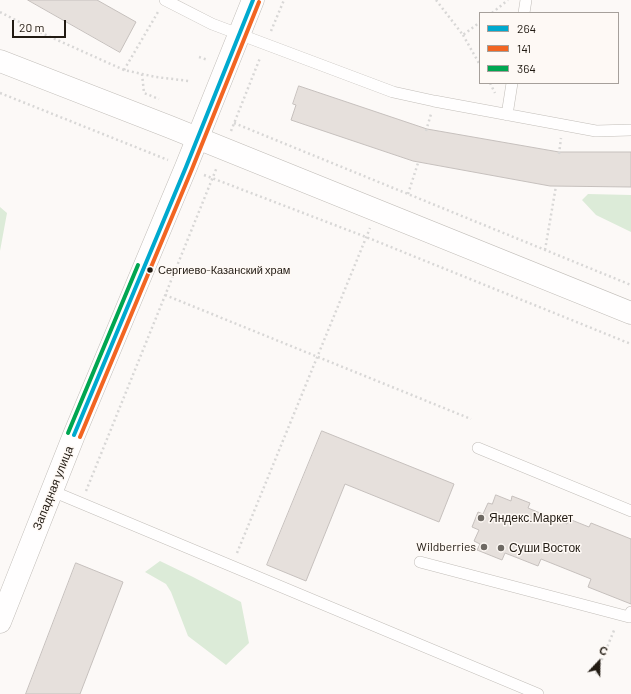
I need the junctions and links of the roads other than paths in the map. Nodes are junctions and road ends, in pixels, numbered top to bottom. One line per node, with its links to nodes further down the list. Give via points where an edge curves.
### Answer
1 (165, 0): 5 (lane, via 212,24)
2 (253, 0): 5 (street, Западная улица)
3 (526, 0): 4 (lane)
4 (524, 12)
5 (239, 34): 8 (lane, via 393,92); 10 (street, Западная улица)
6 (0, 61): 10 (street)
7 (512, 84): 8 (lane)
8 (507, 115): 9 (lane, via 596,131)
9 (631, 130)
10 (198, 139): 11 (street); 13 (street, Западная улица)
11 (631, 313)
12 (478, 448): 14 (lane)
13 (52, 491): 17 (street, Западная улица); 18 (lane, via 232,566)
14 (631, 511)
15 (420, 562): 16 (lane, via 629,617)
16 (631, 612)
17 (1, 618)
18 (512, 689): 19 (lane)
19 (538, 694)

